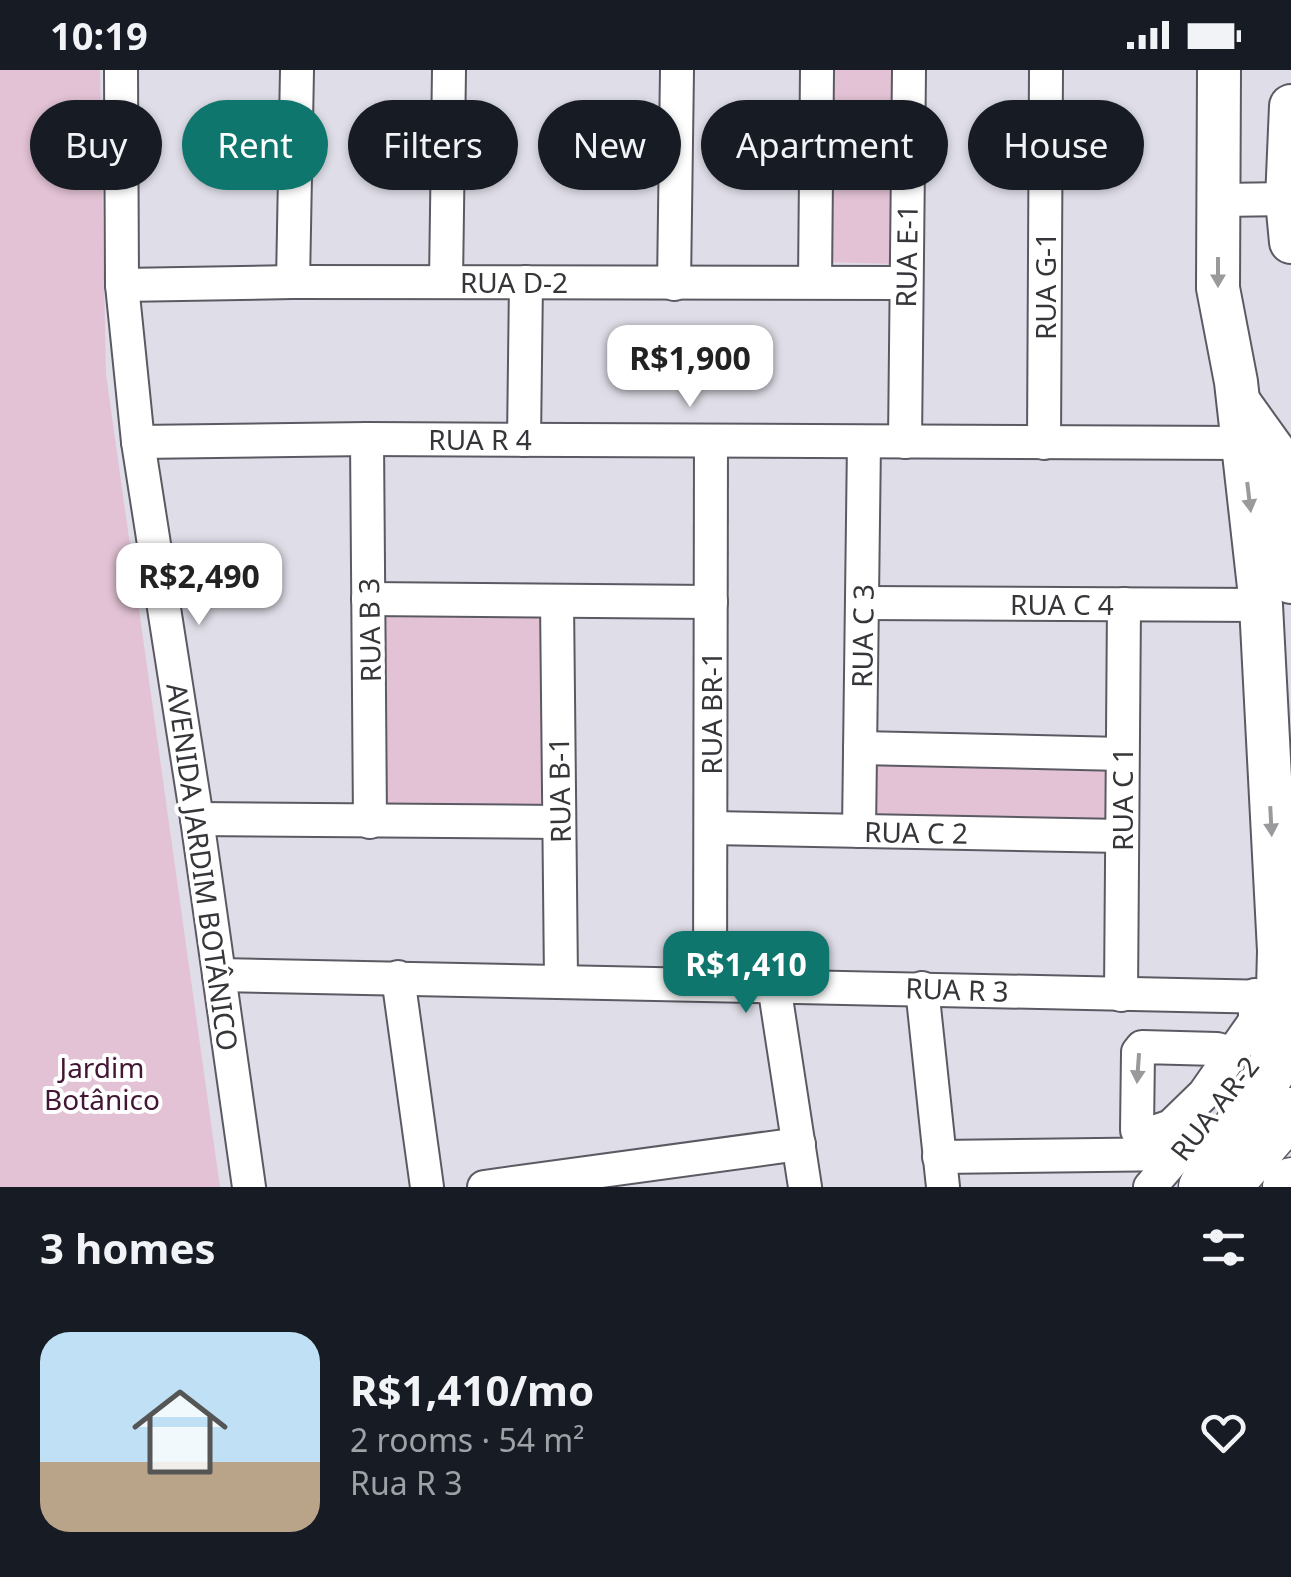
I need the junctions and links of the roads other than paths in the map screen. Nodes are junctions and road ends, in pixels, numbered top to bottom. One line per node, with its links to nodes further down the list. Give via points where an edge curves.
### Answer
1 (121, 70): 18 (street, AVENIDA JARDIM BOTÂNICO)
2 (297, 70): 12 (street)
3 (449, 70): 13 (street)
4 (677, 70): 17 (street)
5 (817, 70): 15 (street)
6 (909, 70): 16 (street, RUA E-1)
7 (1046, 70): 26 (street, RUA G-1)
8 (1218, 70): 10 (main road)
9 (1291, 106): 11 (main road)
10 (1218, 200): 11 (street); 19 (main road, one-way to 19, via 1218,288)
11 (1290, 214)
12 (293, 282): 13 (street, RUA D-2); 18 (street, RUA D-2)
13 (446, 282): 14 (street, RUA D-2)
14 (526, 282): 17 (street, RUA D-2); 21 (street)
15 (815, 282): 16 (street, RUA D-2); 17 (street, RUA D-2)
16 (906, 283): 25 (street, RUA E-1)
17 (674, 284)
18 (122, 285): 23 (street, AVENIDA JARDIM BOTÂNICO)
19 (1238, 400): 27 (main road); 28 (main road, via 1274,451)
20 (367, 439): 21 (street, RUA R 4); 23 (street, RUA R 4); 29 (street, RUA B 3)
21 (524, 440): 22 (street, RUA R 4)
22 (711, 441): 24 (street, RUA R 4); 31 (street, RUA BR-1)
23 (138, 442): 36 (street, AVENIDA JARDIM BOTÂNICO)
24 (864, 442): 25 (street, RUA R 4); 32 (street, RUA C 3)
25 (905, 442): 26 (street, RUA R 4)
26 (1044, 442): 27 (street, RUA R 4)
27 (1243, 443): 28 (main road, one-way to 28)
28 (1276, 593): 33 (street, RUA C 4); 49 (main road, one-way to 49, via 1279,951)
29 (368, 599): 30 (street); 37 (street, RUA B 3)
30 (557, 601): 31 (street); 38 (street, RUA B-1)
31 (711, 602): 39 (street, RUA BR-1)
32 (862, 603): 33 (street, RUA C 4); 34 (street, RUA C 3)
33 (1124, 604): 35 (street, RUA C 1)
34 (860, 748): 35 (street); 40 (street, RUA C 3)
35 (1122, 754): 41 (street, RUA C 1)
36 (197, 818): 37 (street); 42 (street, AVENIDA JARDIM BOTÂNICO)
37 (370, 822): 38 (street)
38 (560, 822): 44 (street, RUA B-1)
39 (711, 828): 40 (street, RUA C 2); 45 (street, RUA BR-1)
40 (859, 831): 41 (street, RUA C 2)
41 (1122, 836): 48 (street, RUA C 1)
42 (219, 975): 43 (street, RUA R 3); 57 (street, AVENIDA JARDIM BOTÂNICO)
43 (398, 978): 44 (street, RUA R 3); 58 (street)
44 (561, 980): 45 (street, RUA R 3)
45 (710, 984): 46 (street, RUA R 3)
46 (774, 986): 47 (street, RUA R 3); 52 (street)
47 (922, 988): 48 (street, RUA R 3); 54 (street)
48 (1122, 995): 49 (street, RUA R 3)
49 (1260, 1004): 50 (street, via 1237,1019); 53 (highway, via 1274,1066)
50 (1224, 1051)
51 (1291, 1112): 62 (highway)
52 (799, 1144): 55 (street); 60 (street)
53 (1191, 1170): 54 (street); 61 (street, RUA AR-2)
54 (941, 1172)
55 (651, 1176): 56 (street)
56 (572, 1181): 59 (street)
57 (249, 1187)
58 (427, 1187)
59 (484, 1187)
60 (805, 1187)
61 (1150, 1187)
62 (1227, 1187)

